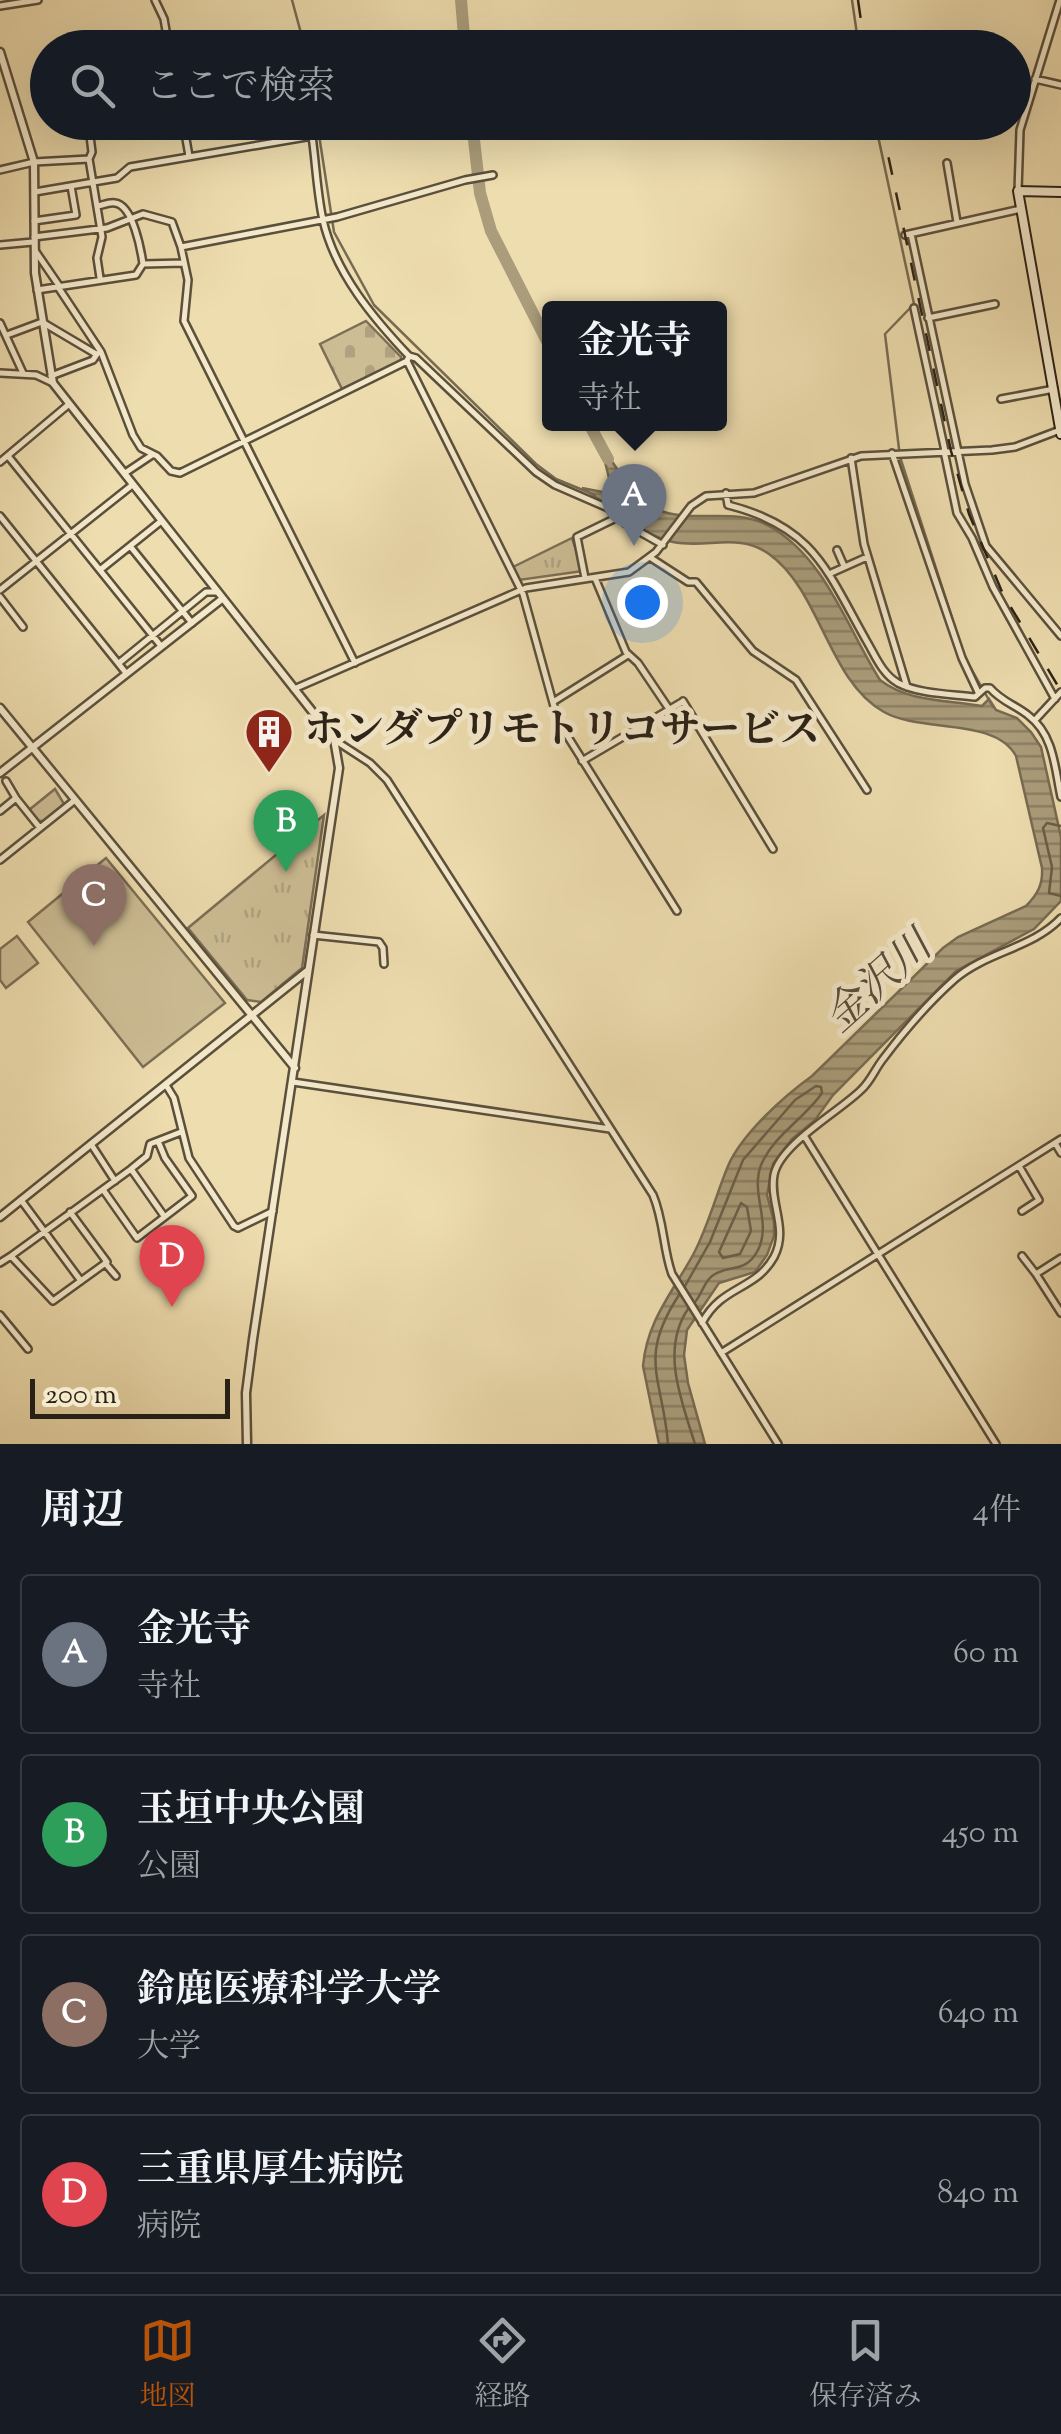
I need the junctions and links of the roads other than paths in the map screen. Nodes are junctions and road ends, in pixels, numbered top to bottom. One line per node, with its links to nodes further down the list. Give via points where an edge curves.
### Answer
1 (38, 0): 4 (street)
2 (155, 0): 5 (street)
3 (1060, 0): 7 (street)
4 (0, 6)
5 (166, 30)
6 (0, 52): 17 (street)
7 (1035, 79): 8 (street); 9 (street)
8 (1061, 85)
9 (1031, 93)
10 (90, 140): 16 (street)
11 (186, 140): 15 (street)
12 (287, 140): 15 (street)
13 (313, 140): 29 (street)
14 (1020, 140): 23 (street)
15 (189, 156): 21 (street)
16 (88, 159): 17 (street); 21 (street)
17 (34, 162): 19 (street); 24 (street)
18 (947, 163): 31 (street)
19 (0, 170)
20 (493, 176): 29 (street)
21 (93, 182): 22 (street); 26 (street)
22 (71, 186): 24 (street); 30 (street, via 76,215)
23 (1018, 190): 25 (main road); 27 (main road)
24 (36, 192): 30 (street)
25 (1061, 192)
26 (98, 206): 28 (street, via 117,203); 32 (street)
27 (1020, 209): 31 (street); 52 (main road)
28 (128, 217): 32 (street); 35 (street, via 169,219); 37 (street)
29 (323, 220): 35 (street); 48 (street, via 363,303)
30 (34, 221): 33 (street)
31 (957, 222): 43 (street, via 908,234)
32 (102, 228): 33 (street); 38 (street)
33 (34, 243): 34 (street); 39 (street); 40 (street)
34 (0, 245)
35 (181, 247): 36 (street)
36 (184, 263): 37 (street); 56 (street, via 184,322)
37 (142, 264): 38 (street, via 136,275)
38 (100, 278): 39 (street)
39 (59, 287): 40 (street); 47 (street)
40 (36, 290): 44 (street)
41 (995, 304): 43 (street)
42 (914, 308): 58 (street)
43 (928, 318): 57 (street)
44 (42, 322): 46 (street); 47 (street); 51 (street)
45 (0, 323): 46 (street)
46 (8, 335): 50 (street)
47 (98, 353): 51 (street); 60 (street, via 132,434)
48 (408, 359): 56 (street); 68 (street, via 416,358 536,472); 82 (street)
49 (0, 373): 50 (street)
50 (24, 373): 51 (street)
51 (52, 380): 54 (street)
52 (1057, 393): 53 (street); 55 (main road)
53 (1000, 399)
54 (68, 405): 61 (street); 64 (street)
55 (1060, 432): 57 (street, via 1015,447)
56 (244, 442): 60 (street, via 180,474); 92 (street)
57 (957, 450): 58 (street); 89 (street, via 986,546)
58 (944, 451): 59 (street); 99 (street, via 957,513)
59 (897, 452): 62 (street); 97 (street, via 962,658)
60 (152, 455): 64 (street)
61 (8, 456): 63 (street); 70 (street)
62 (851, 458): 66 (street, via 754,494); 74 (street)
63 (0, 462)
64 (122, 474): 65 (street)
65 (131, 486): 69 (street); 70 (street)
66 (726, 493): 71 (street, via 706,496); 79 (street, via 728,505 777,520 800,538)
67 (0, 516): 76 (street)
68 (618, 517): 71 (street); 81 (street, via 577,537)
69 (160, 522): 72 (street); 84 (street)
70 (71, 534): 76 (street); 78 (street)
71 (663, 545): 75 (street)
72 (130, 546): 78 (street); 85 (street)
73 (837, 550): 77 (street)
74 (867, 557): 77 (street); 95 (street)
75 (650, 558): 80 (street, via 629,572); 109 (street, via 696,582 753,651 796,680)
76 (36, 563): 83 (street); 93 (street)
77 (844, 567): 79 (street)
78 (100, 570): 88 (street)
79 (829, 574): 95 (street, via 883,669)
80 (596, 578): 81 (street); 91 (street)
81 (585, 579): 82 (street)
82 (520, 590): 92 (street); 100 (street)
83 (0, 594): 87 (street)
84 (219, 595): 85 (street, via 206,592); 86 (street); 96 (street)
85 (183, 612): 86 (street); 88 (street)
86 (192, 622): 90 (street)
87 (23, 627)
88 (153, 636): 90 (street); 93 (street)
89 (1061, 636)
90 (161, 646): 94 (street)
91 (628, 655): 100 (street); 102 (street)
92 (355, 663): 96 (street)
93 (118, 664): 94 (street)
94 (126, 674): 105 (street)
95 (907, 687): 97 (street, via 975,698)
96 (294, 689): 104 (street)
97 (981, 690): 103 (street, via 990,688)
98 (1061, 692): 99 (street)
99 (1054, 699): 103 (street)
100 (553, 702): 106 (street)
101 (0, 708): 105 (street)
102 (669, 710): 106 (street); 115 (street, via 684,701)
103 (1035, 720): 110 (street, via 1049,740)
104 (334, 739): 119 (street, via 339,768); 126 (street, via 387,780)
105 (33, 749): 107 (street); 112 (street)
106 (582, 761): 117 (street)
107 (0, 773)
108 (6, 781): 111 (street)
109 (867, 790)
110 (1061, 797)
111 (16, 798): 113 (street); 114 (street)
112 (75, 800): 114 (street); 122 (street)
113 (0, 812)
114 (40, 828): 116 (street)
115 (773, 849)
116 (0, 860)
117 (677, 911)
118 (1061, 918): 128 (street, via 954,980 869,1082)
119 (314, 935): 120 (street, via 378,942); 121 (street)
120 (384, 964)
121 (308, 970): 122 (street); 123 (street)
122 (252, 1015): 123 (street); 125 (street)
123 (296, 1069): 124 (street)
124 (294, 1082): 126 (street); 138 (street)
125 (166, 1084): 127 (street); 131 (street)
126 (610, 1129): 155 (street, via 657,1206 672,1274)
127 (181, 1132): 129 (street); 138 (street, via 189,1158 234,1226)
128 (805, 1137): 144 (street); 155 (street, via 775,1172 781,1234 772,1260 758,1277 718,1299)
129 (158, 1141): 134 (street); 142 (street, via 192,1196)
130 (1058, 1141): 132 (street); 133 (street)
131 (91, 1144): 135 (street); 137 (street)
132 (1061, 1153)
133 (1019, 1166): 139 (street, via 1040,1200); 144 (street)
134 (131, 1170): 135 (street); 142 (street)
135 (115, 1181): 136 (street)
136 (104, 1190): 140 (street); 142 (street, via 137,1238)
137 (21, 1200): 141 (street); 143 (street)
138 (273, 1211): 158 (street, via 246,1393)
139 (1022, 1211)
140 (70, 1212): 143 (street); 149 (street)
141 (0, 1217)
142 (165, 1217)
143 (44, 1231): 145 (street); 152 (street)
144 (877, 1254): 157 (street); 160 (street)
145 (11, 1256): 148 (street); 152 (street, via 53,1301)
146 (1022, 1256): 150 (street)
147 (1061, 1258): 150 (street)
148 (0, 1263)
149 (106, 1263): 151 (street); 152 (street)
150 (1036, 1274): 153 (street)
151 (116, 1276)
152 (82, 1280)
153 (1061, 1314)
154 (0, 1315): 156 (street)
155 (701, 1321): 157 (street)
156 (28, 1349)
157 (721, 1353): 159 (street)
158 (247, 1444)
159 (778, 1444)
160 (996, 1444)

